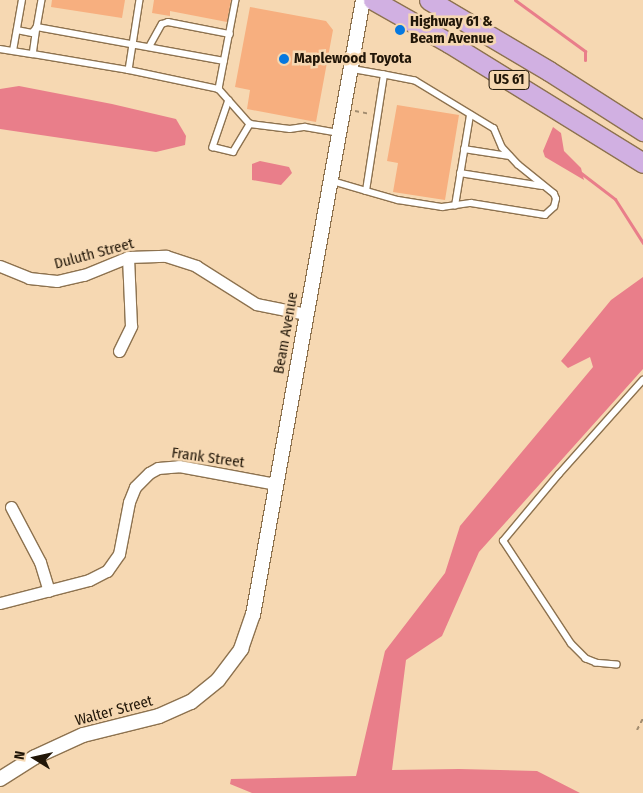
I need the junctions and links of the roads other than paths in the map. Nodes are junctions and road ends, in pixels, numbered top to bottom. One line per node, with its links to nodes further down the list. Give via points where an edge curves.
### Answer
1 (22, 0): 9 (lane)
2 (42, 0): 8 (lane)
3 (140, 0): 11 (lane)
4 (236, 0): 10 (lane)
5 (363, 0): 17 (street, Beam Avenue)
6 (373, 0): 28 (main road, US 61, via 449,43)
7 (428, 0): 24 (main road, US 61)
8 (38, 27): 9 (lane, via 32,33); 11 (lane); 15 (lane)
9 (17, 30): 14 (lane)
10 (230, 34): 12 (lane, via 168,22 162,24); 16 (lane)
11 (134, 44): 12 (lane); 18 (lane)
12 (149, 47): 16 (lane)
13 (0, 49): 14 (lane)
14 (13, 51): 15 (lane)
15 (33, 54): 18 (lane)
16 (224, 61): 20 (lane)
17 (351, 69): 19 (lane); 25 (street, Beam Avenue)
18 (129, 70): 20 (lane)
19 (384, 74): 22 (lane, via 415,81); 32 (lane)
20 (219, 89): 21 (lane)
21 (229, 100): 23 (lane); 23 (lane, via 213,147 233,152)
22 (470, 115): 26 (lane); 27 (lane, via 494,129 502,148)
23 (250, 124): 25 (lane)
24 (643, 130)
25 (339, 133): 30 (street, Beam Avenue)
26 (464, 149): 27 (lane); 29 (lane)
27 (510, 156): 31 (lane)
28 (643, 164)
29 (460, 173): 31 (lane); 33 (lane)
30 (330, 180): 32 (lane); 36 (street, Beam Avenue)
31 (543, 186): 33 (lane, via 556,199 554,207 544,215 472,202)
32 (366, 191): 33 (lane, via 398,200)
33 (455, 206)
34 (128, 257): 35 (street, Duluth Street, via 84,275 57,281 29,278); 36 (street, Duluth Street, via 148,255 183,261 256,304); 37 (street, via 131,326)
35 (0, 266)
36 (306, 314): 39 (street, Beam Avenue)
37 (119, 351)
38 (643, 380): 43 (lane, via 503,541 571,644 586,659)
39 (276, 484): 41 (street, Frank Street, via 179,466 158,468 148,473 135,487 119,554 107,571 89,580); 44 (street, Beam Avenue, via 253,615)
40 (11, 507): 41 (street, via 40,562)
41 (49, 591): 42 (street, Frank Street)
42 (0, 603)
43 (617, 666)
44 (230, 667): 45 (street, Walter Street, via 205,692 175,710 83,735 35,757)
45 (0, 779)

